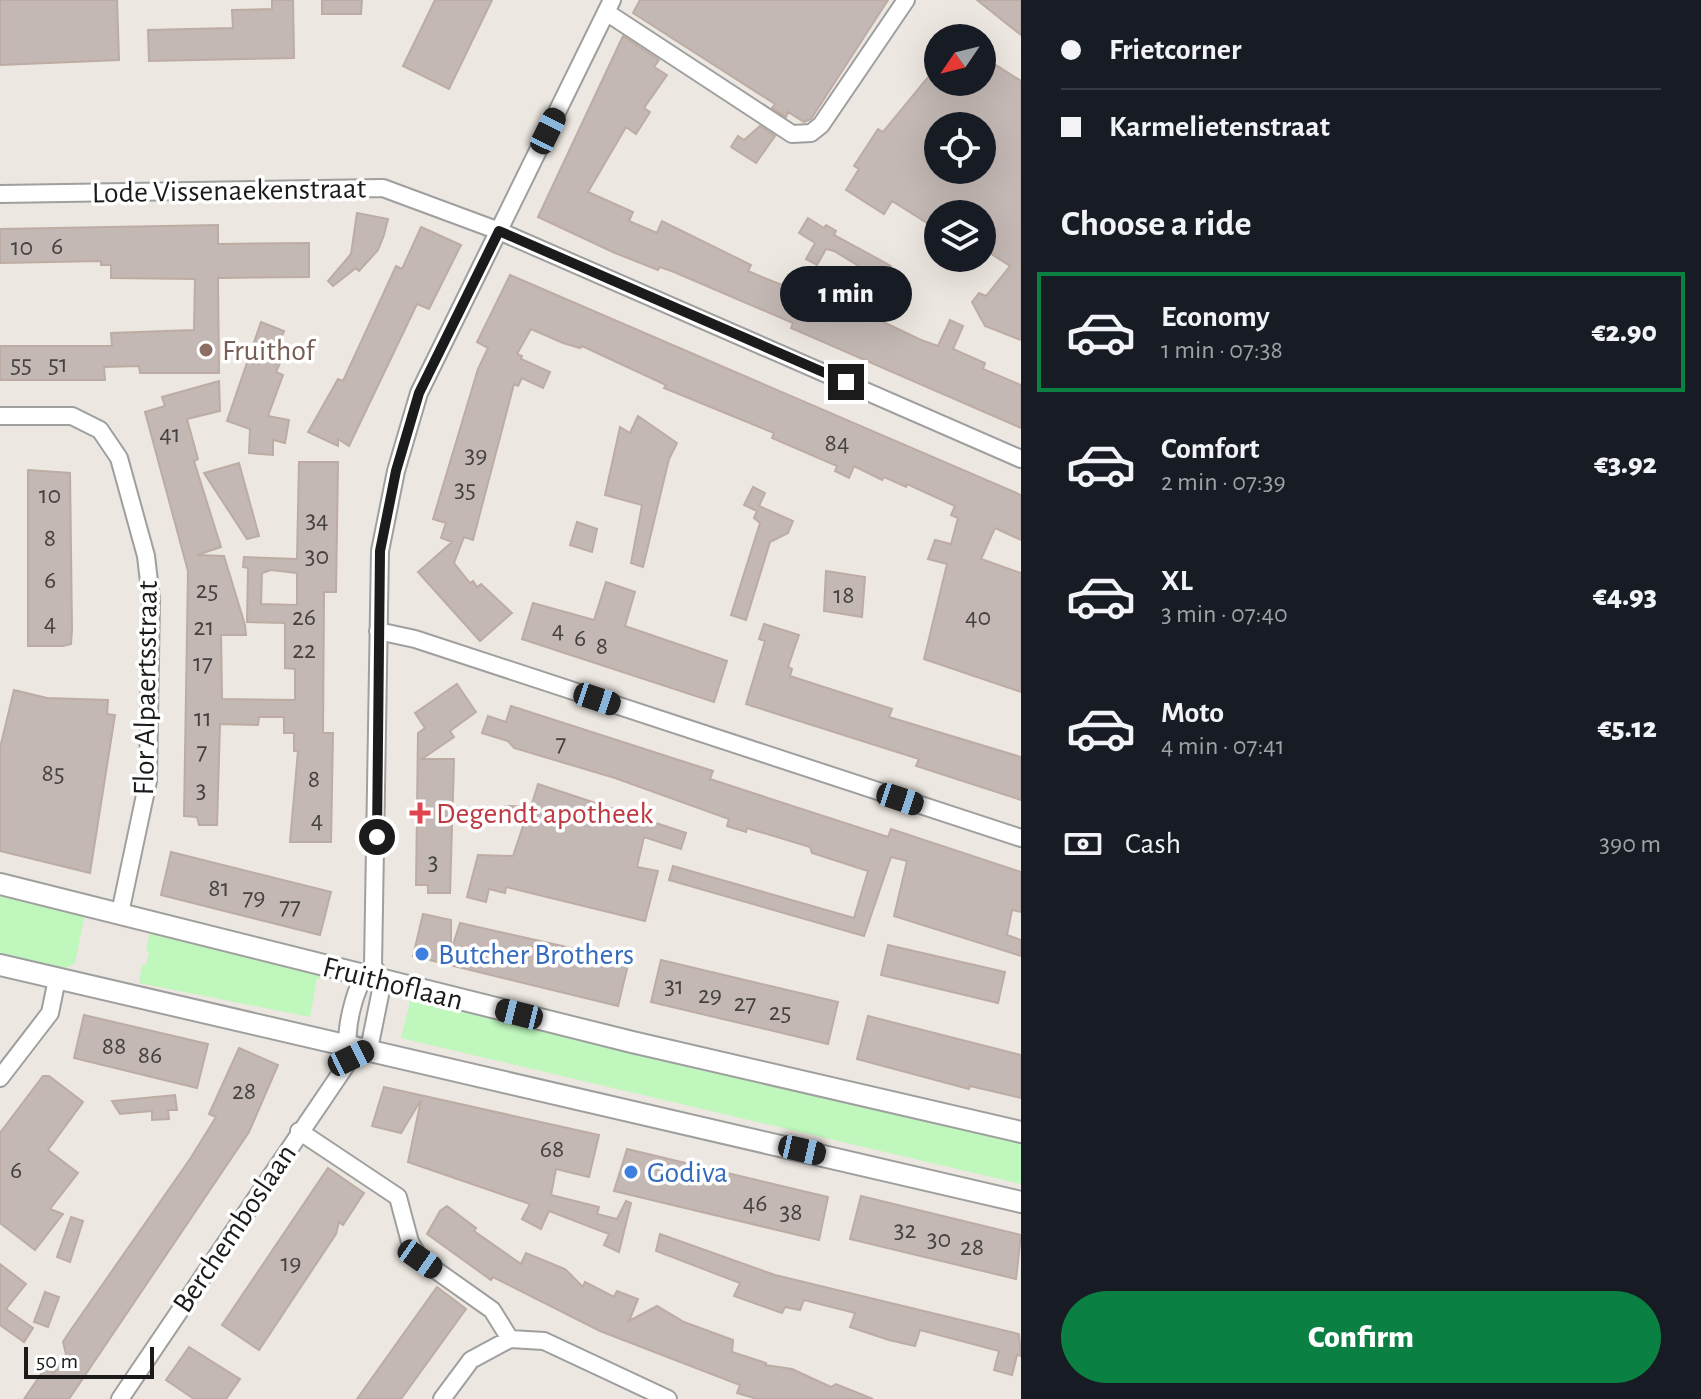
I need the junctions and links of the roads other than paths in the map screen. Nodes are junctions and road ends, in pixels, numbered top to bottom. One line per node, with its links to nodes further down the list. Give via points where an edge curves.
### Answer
1 (906, 0): 2 (street, via 821,125 805,134 792,134)
2 (609, 6): 4 (street)
3 (0, 194): 4 (street, Lode Vissenaekenstraat, via 383,188)
4 (499, 231): 6 (street, Lode Vissenaekenstraat); 7 (street, via 419,393 399,458 380,551)
5 (0, 416): 10 (street, Flor Alpaertsstraat, via 72,416 100,430 119,458 146,556 151,599 149,768)
6 (1021, 459)
7 (378, 631): 8 (street); 12 (street)
8 (1021, 838)
9 (0, 884): 10 (street, Fruithoflaan)
10 (120, 913): 12 (street, Fruithoflaan)
11 (0, 965): 13 (street)
12 (373, 974): 14 (street); 14 (street); 17 (street, Fruithoflaan)
13 (57, 979): 14 (street); 15 (street, via 50,1013)
14 (355, 1050): 16 (street, Berchemboslaan); 18 (street)
15 (0, 1078)
16 (299, 1131): 19 (street, via 398,1197 420,1259 492,1310); 20 (street, Berchemboslaan)
17 (1021, 1132)
18 (1021, 1202)
19 (510, 1339): 21 (street, via 471,1360); 22 (street, via 544,1341)
20 (120, 1399)
21 (442, 1399)
22 (668, 1399)

